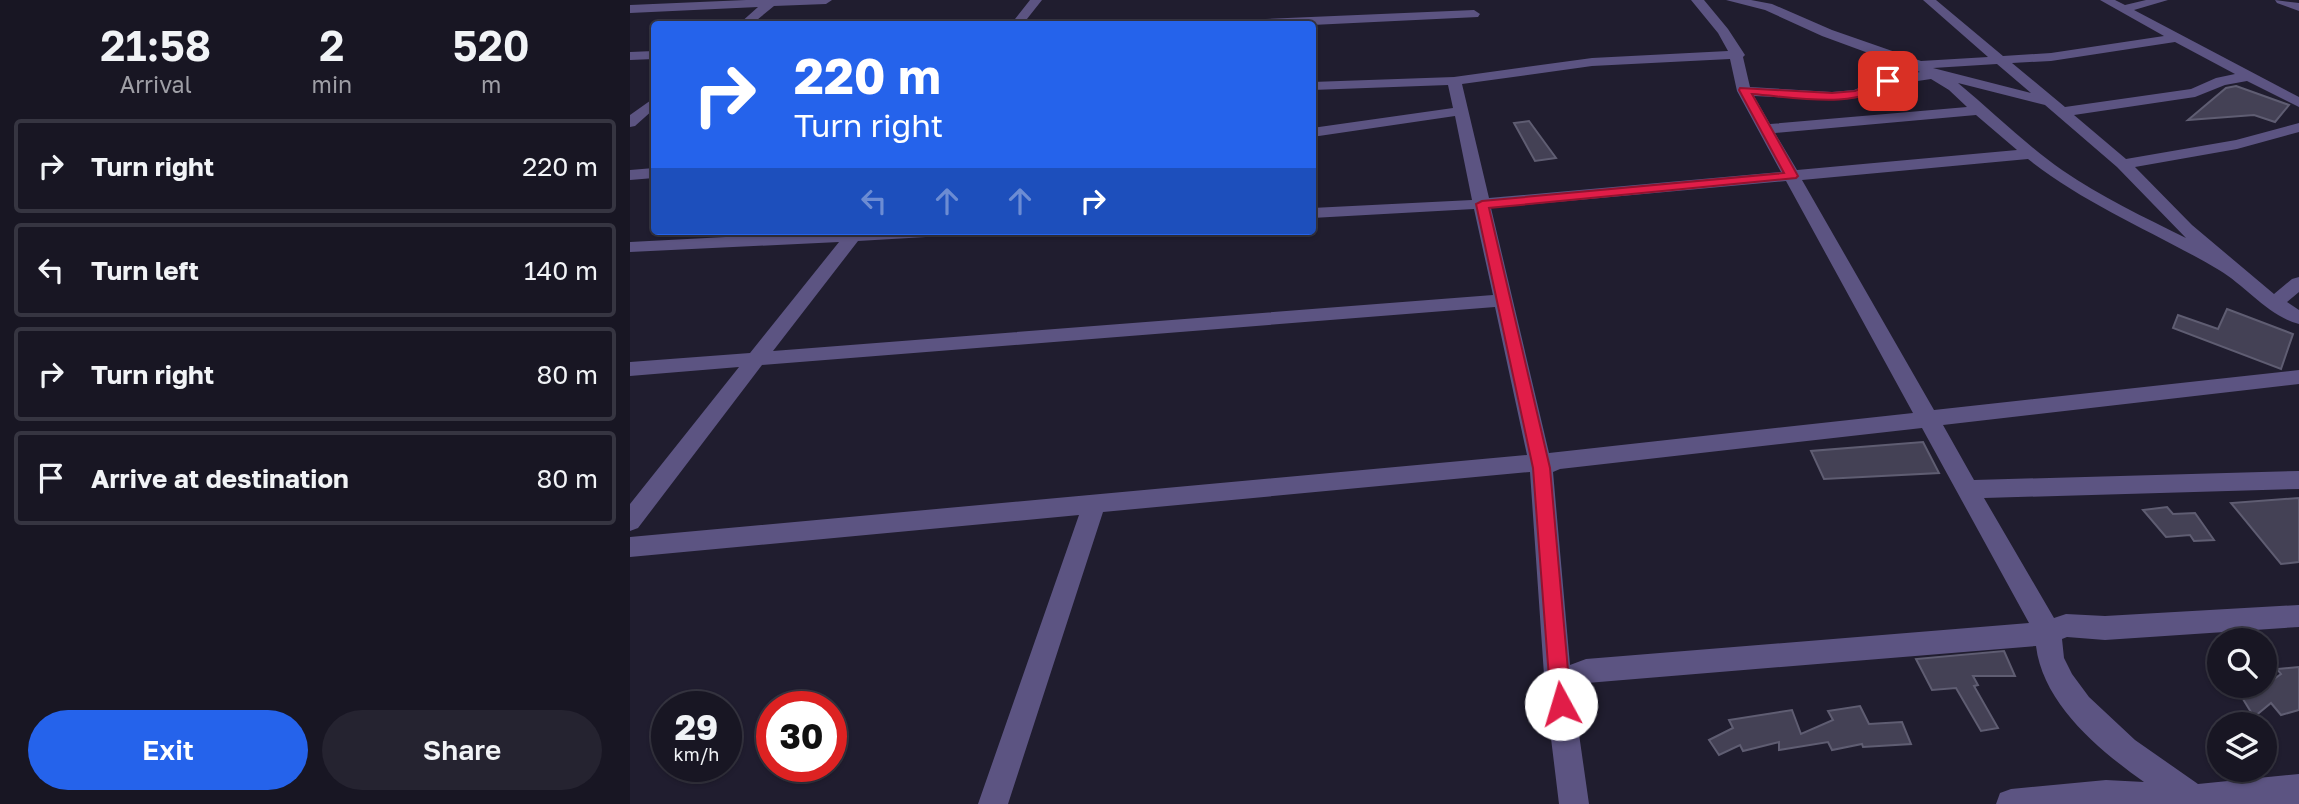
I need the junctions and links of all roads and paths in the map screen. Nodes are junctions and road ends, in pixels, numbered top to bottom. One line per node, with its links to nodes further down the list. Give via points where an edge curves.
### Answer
1 (826, 0): 9 (street)
2 (1036, 0): 15 (street)
3 (1697, 0): 19 (street)
4 (1732, 0): 22 (street, via 1768,7)
5 (1929, 0): 21 (street)
6 (2106, 0): 12 (street)
7 (2162, 0): 12 (street)
8 (2281, 0): 10 (street)
9 (773, 1): 11 (street); 14 (street)
10 (2299, 6)
11 (630, 9)
12 (2123, 9): 17 (street)
13 (1475, 14): 16 (street)
14 (749, 21)
15 (1019, 21)
16 (1311, 21)
17 (2178, 38): 21 (street); 24 (street)
18 (651, 55): 20 (street)
19 (1738, 55): 25 (street, via 1592,62); 27 (street)
20 (630, 56)
21 (2002, 60): 22 (street); 31 (street)
22 (1918, 65): 23 (street)
23 (1936, 76): 27 (street, via 1912,76 1857,94 1832,96); 31 (street); 33 (street)
24 (2249, 76): 28 (street); 31 (street, via 2186,95)
25 (1454, 81): 26 (street); 34 (street)
26 (1316, 86)
27 (1744, 90): 37 (street)
28 (2299, 103)
29 (651, 106): 32 (street)
30 (651, 107): 35 (street)
31 (2055, 107): 40 (street)
32 (630, 109)
33 (1980, 110): 37 (street); 39 (street)
34 (1461, 111): 38 (street); 44 (street)
35 (630, 123)
36 (2299, 127): 40 (street, via 2237,144)
37 (1765, 129): 43 (street)
38 (1316, 132)
39 (2029, 154): 43 (street); 49 (street, via 2101,201)
40 (2123, 164): 49 (street)
41 (651, 173): 42 (street)
42 (630, 175)
43 (1792, 176): 44 (street); 57 (street)
44 (1482, 204): 45 (street); 51 (street)
45 (1316, 213)
46 (822, 235): 48 (street)
47 (852, 235): 54 (street)
48 (630, 247)
49 (2228, 267): 52 (street)
50 (2299, 283): 52 (street)
51 (1504, 300): 54 (street); 58 (street)
52 (2274, 303): 53 (street)
53 (2299, 318)
54 (756, 359): 55 (street); 62 (street)
55 (630, 369)
56 (2299, 377): 57 (street)
57 (1927, 419): 58 (street); 60 (street)
58 (1546, 464): 61 (street); 66 (street)
59 (2299, 480): 60 (street)
60 (1967, 489): 65 (street)
61 (1094, 504): 63 (street); 69 (street)
62 (630, 521)
63 (630, 547)
64 (2299, 616): 65 (street, via 2105,628 2066,625)
65 (2048, 634): 66 (street, via 1586,671 1566,678); 68 (street, via 2047,651 2083,712 2112,740)
66 (1559, 689): 70 (street)
67 (2299, 789): 68 (street)
68 (2195, 801): 71 (street, via 2106,795)
69 (993, 804)
70 (1574, 804)
71 (2011, 804)

